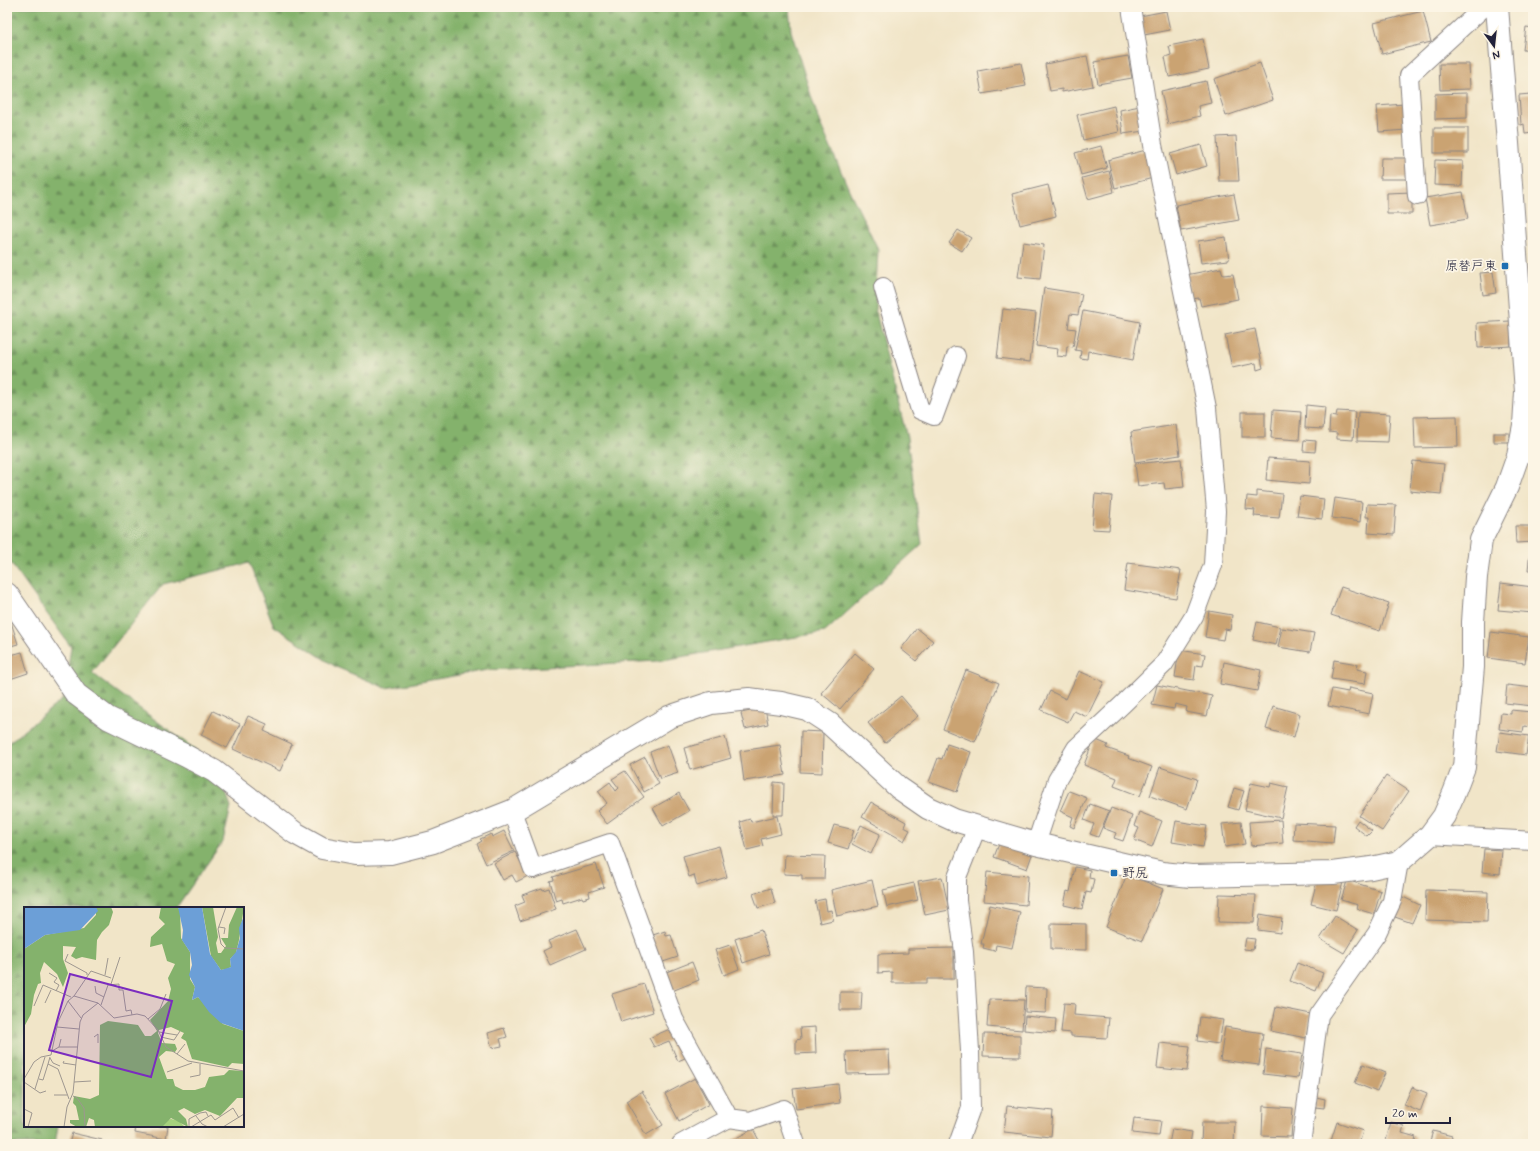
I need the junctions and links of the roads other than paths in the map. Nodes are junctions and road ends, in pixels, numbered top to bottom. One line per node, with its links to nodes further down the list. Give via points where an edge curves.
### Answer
1 (1131, 7): 12 (street, via 1153,145 1207,408 1216,511 1213,566 1194,616 1164,664 1076,748 1057,780)
2 (1484, 7): 4 (street, via 1410,76)
3 (1497, 7): 10 (street, via 1526,392 1524,425 1518,456 1509,481 1481,540 1475,584 1473,667 1464,767 1444,816)
4 (1417, 196)
5 (883, 287): 6 (street, via 920,410 934,416)
6 (956, 356)
7 (10, 601): 8 (street, via 76,694 108,718 214,771 295,833 322,848 356,854 390,853 433,842)
8 (512, 811): 9 (street, via 670,717 711,703 749,699 807,709 830,724 899,788 928,808); 14 (street, via 533,869 610,843 674,1019)
9 (977, 827): 12 (street); 17 (street, via 957,877 957,901 964,952 971,1108)
10 (1430, 835): 11 (street); 13 (street)
11 (1533, 841)
12 (1036, 844): 13 (street, via 1162,873 1191,876 1333,873)
13 (1399, 862): 18 (street, via 1392,901 1377,932 1319,1015)
14 (729, 1118): 15 (street); 16 (street, via 750,1120 784,1109)
15 (681, 1144)
16 (796, 1144)
17 (958, 1144)
18 (1301, 1144)

